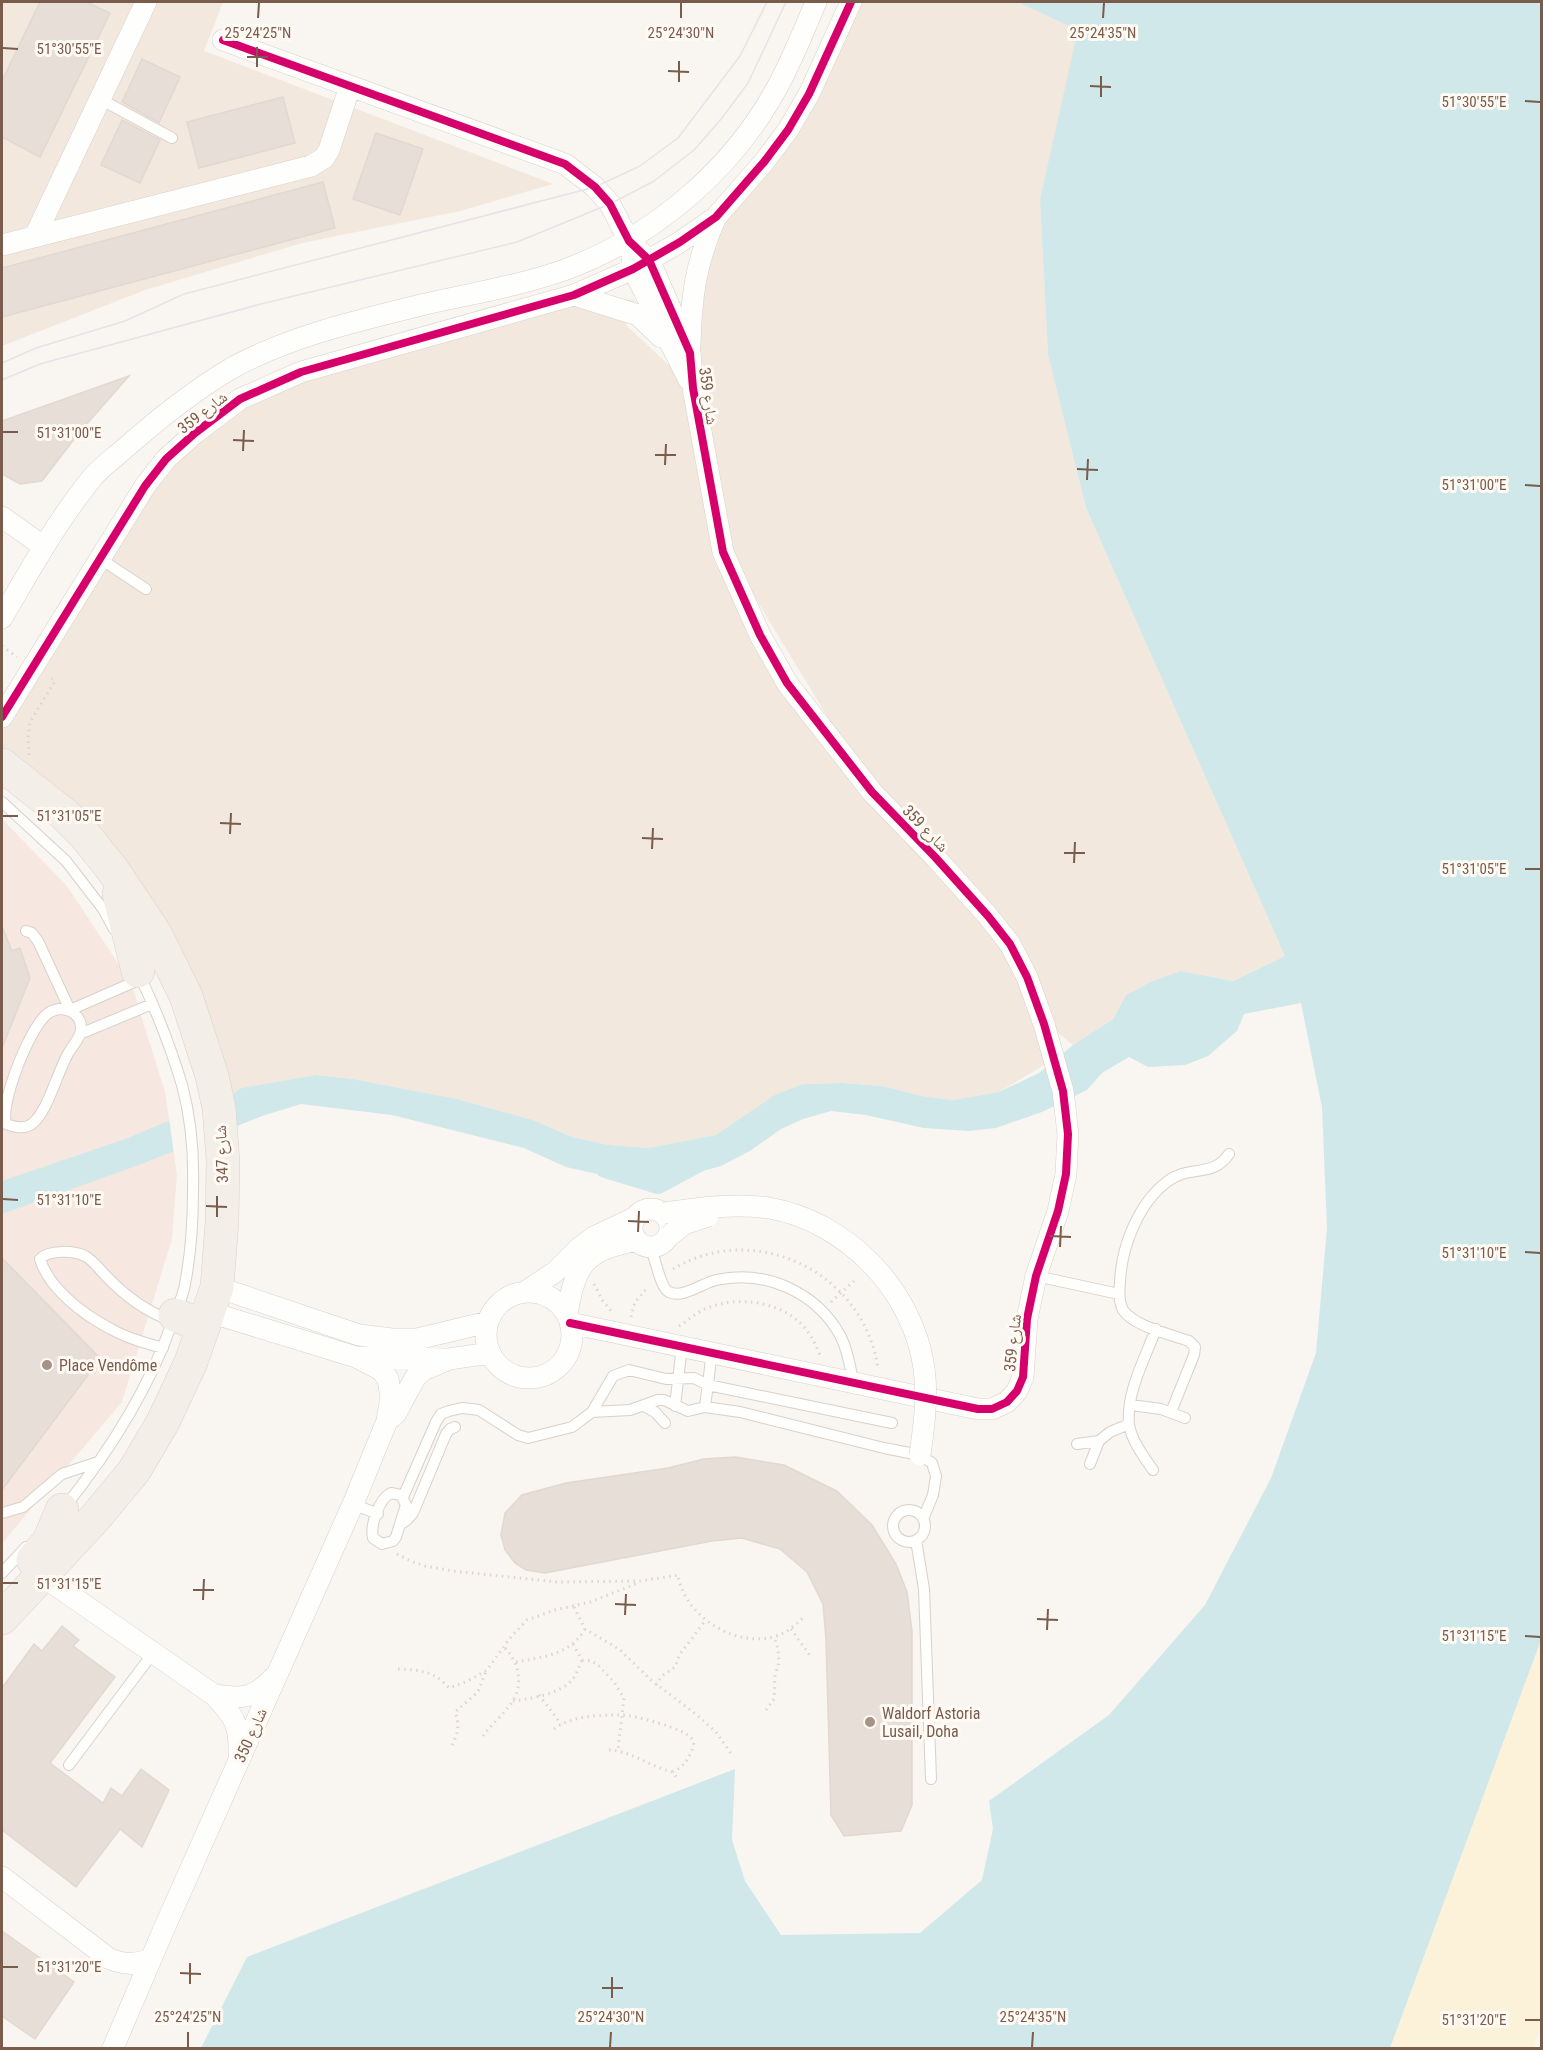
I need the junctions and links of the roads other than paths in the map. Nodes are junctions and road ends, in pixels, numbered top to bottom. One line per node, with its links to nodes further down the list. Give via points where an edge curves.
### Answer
1 (146, 2): 6 (street)
2 (816, 2): 10 (street, شارع 359, via 781,81 738,145 680,204)
3 (851, 2): 8 (street, شارع 359, via 788,130)
4 (223, 40): 5 (street)
5 (350, 86): 9 (street, via 329,150 312,166); 10 (street, via 565,164 610,204)
6 (100, 99): 7 (lane); 9 (street)
7 (172, 138)
8 (716, 217): 12 (street, شارع 359); 14 (street, شارع 359, via 698,265 691,316)
9 (35, 236): 11 (street)
10 (630, 241): 12 (street, شارع 359); 16 (street, شارع 359, via 531,280 354,321 291,342 233,368 183,400 94,476)
11 (2, 245)
12 (641, 264): 13 (street, شارع 359); 14 (street, شارع 359)
13 (574, 295): 14 (street, شارع 359, via 638,315); 17 (street, شارع 359, via 301,372 240,399 166,459)
14 (681, 351): 36 (street, شارع 359, via 693,388 723,552 760,635 787,683 872,792 988,916 1010,944 1027,976 1063,1090 1068,1134 1066,1174 1058,1210)
15 (2, 518): 16 (street)
16 (43, 546): 19 (street, شارع 359)
17 (99, 558): 18 (lane); 20 (street, شارع 359)
18 (146, 589)
19 (2, 618)
20 (2, 717)
21 (2, 765): 23 (main road, شارع 347, via 64,814)
22 (2, 802): 25 (lane, شارع 347, via 66,861 103,909)
23 (112, 869): 25 (main road); 29 (main road, شارع 347, via 156,935 186,996)
24 (26, 931): 27 (lane, via 38,941)
25 (139, 975): 26 (lane, شارع 347); 27 (lane)
26 (152, 1004): 28 (lane); 29 (lane, شارع 347)
27 (70, 1010): 28 (lane, via 81,1024); 28 (lane, via 59,1009 45,1016 22,1051 6,1105 6,1124 29,1126 38,1118)
28 (80, 1034)
29 (197, 1081): 31 (main road, شارع 347, via 219,1108)
30 (1229, 1154): 38 (lane, via 1213,1168 1168,1181 1149,1202 1130,1232 1121,1262)
31 (208, 1165): 39 (lane, شارع 347, via 183,1290); 39 (main road, شارع 347, via 222,1222)
32 (664, 1213): 33 (street, via 649,1208); 34 (street, via 670,1225); 66 (street, bridge, via 710,1206 787,1212 839,1235 866,1258 904,1308 924,1367 926,1392)
33 (634, 1218): 35 (street, via 633,1233); 37 (street, via 594,1237 555,1272)
34 (669, 1236): 35 (street, via 664,1242); 66 (street, bridge, via 684,1224 711,1215 765,1217 803,1228 858,1263 892,1308 906,1336 913,1368)
35 (643, 1244): 40 (street, via 604,1248 590,1256 573,1285); 49 (lane, via 655,1257 662,1288 669,1293 677,1294 729,1277 759,1278 801,1294 822,1310 841,1338)
36 (1036, 1276): 38 (lane); 49 (street, شارع 359, via 1027,1319 1023,1377 1007,1402 992,1409 978,1409)
37 (525, 1292): 40 (street, via 544,1294 561,1306); 41 (street, via 498,1305)
38 (1119, 1294): 42 (lane, via 1122,1309 1133,1320)
39 (195, 1312): 41 (street, via 392,1340 417,1339); 44 (lane, شارع 347); 44 (lane, via 160,1317 132,1299 86,1256 75,1252 51,1253 40,1259 53,1283 96,1321 130,1338); 47 (street); 79 (main road, شارع 347, via 191,1362 163,1422 134,1471)
40 (569, 1318): 43 (street); 46 (street, via 572,1341 565,1358 544,1375 517,1376 501,1367)
41 (488, 1322): 46 (street)
42 (1156, 1329): 52 (lane); 57 (lane, via 1195,1347)
43 (682, 1346): 45 (street); 50 (lane)
44 (163, 1348): 67 (lane, شارع 347, via 134,1406)
45 (712, 1352): 49 (street); 51 (lane)
46 (490, 1353): 48 (street)
47 (356, 1357): 48 (street); 59 (street, via 381,1370 388,1379 391,1398)
48 (449, 1359): 59 (street, via 419,1374)
49 (851, 1372)
50 (679, 1379): 51 (lane, via 694,1378); 54 (lane); 56 (lane, via 629,1370 620,1372 608,1382)
51 (708, 1385): 55 (lane); 61 (lane)
52 (1131, 1405): 57 (lane); 62 (lane)
53 (644, 1406): 54 (lane, via 664,1400); 56 (lane); 60 (lane, via 656,1412)
54 (675, 1406): 55 (lane, via 688,1411)
55 (705, 1407): 66 (lane)
56 (592, 1412): 70 (lane, via 572,1427 528,1438 478,1410 462,1408 441,1414)
57 (1171, 1412): 58 (lane)
58 (1185, 1418)
59 (387, 1421): 71 (street, شارع 350)
60 (664, 1423)
61 (892, 1423)
62 (1129, 1424): 64 (lane); 69 (lane)
63 (455, 1427): 76 (lane, via 446,1434 414,1514)
64 (1099, 1441): 65 (lane); 68 (lane)
65 (1077, 1444)
66 (914, 1453): 75 (lane, via 932,1463 936,1476)
67 (98, 1462): 72 (lane, شارع 347); 73 (lane, via 62,1474 23,1507)
68 (1090, 1464)
69 (1153, 1470)
70 (403, 1497): 74 (lane, via 396,1493 386,1496); 76 (lane, via 406,1505)
71 (353, 1504): 74 (lane); 83 (street, شارع 350)
72 (62, 1510): 78 (lane, شارع 347); 80 (main road, via 49,1541)
73 (2, 1513)
74 (378, 1514): 76 (lane, via 373,1527 377,1542 388,1544)
75 (923, 1519): 77 (lane, via 924,1531); 77 (lane, via 908,1510 894,1521 899,1538)
76 (401, 1524)
77 (916, 1540): 87 (lane, via 924,1589)
78 (2, 1573)
79 (41, 1575): 81 (main road, شارع 347); 82 (street)
80 (2, 1593)
81 (2, 1618)
82 (153, 1653): 84 (street); 86 (lane)
83 (279, 1670): 84 (street, via 264,1688 249,1696); 85 (street, شارع 350)
84 (214, 1695): 85 (street, via 237,1724)
85 (238, 1760): 89 (street, شارع 350)
86 (69, 1765)
87 (931, 1779)
88 (2, 1877): 89 (street, via 108,1958 132,1965)
89 (151, 1959): 90 (street, شارع 350)
90 (113, 2049)

